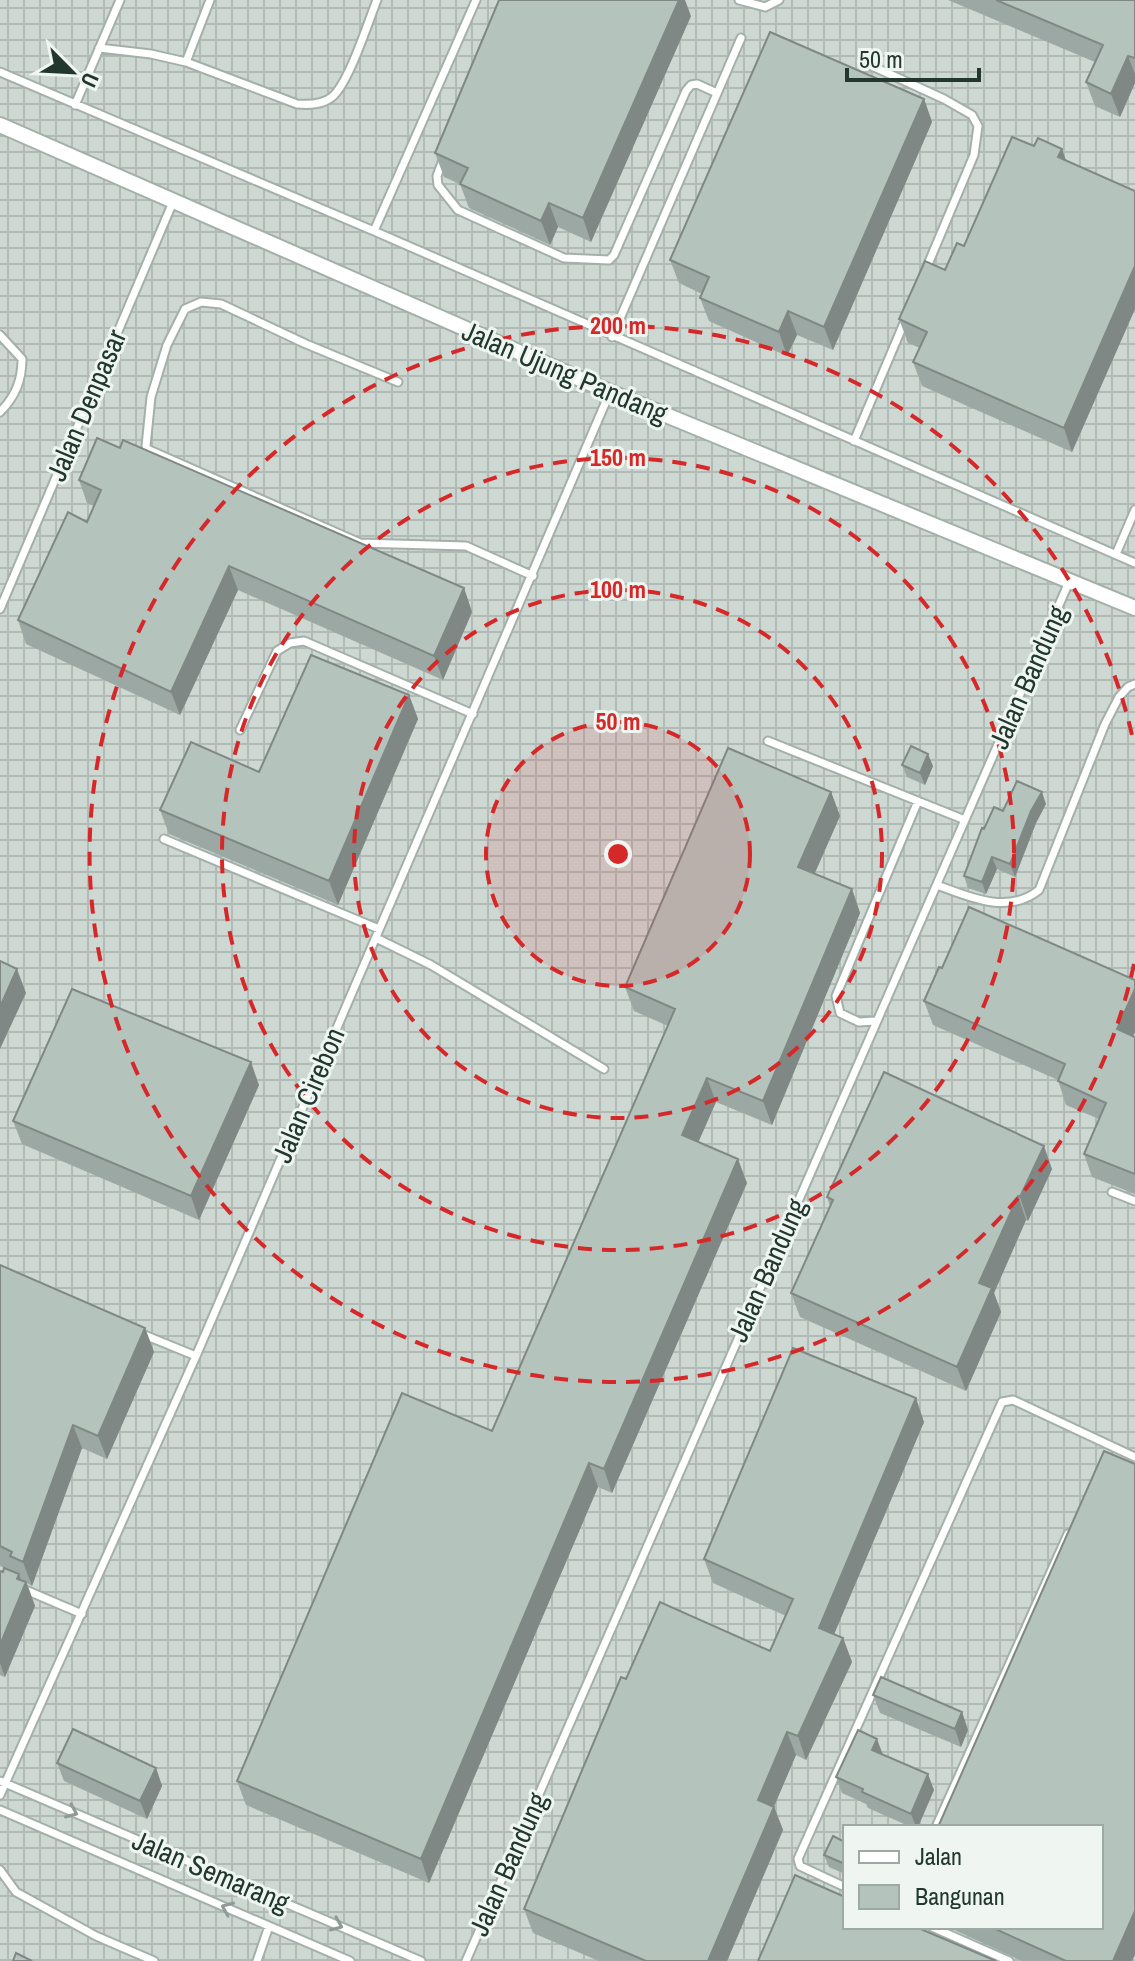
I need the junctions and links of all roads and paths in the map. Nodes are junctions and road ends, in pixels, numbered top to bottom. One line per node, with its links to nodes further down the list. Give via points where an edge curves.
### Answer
1 (120, 0): 8 (lane)
2 (210, 0): 9 (lane)
3 (377, 0): 9 (lane, via 347,75 333,97 313,105 297,104)
4 (476, 0): 17 (lane)
5 (739, 0): 6 (lane, via 765,7)
6 (779, 0)
7 (741, 38): 12 (lane)
8 (99, 48): 9 (lane); 13 (lane)
9 (186, 62)
10 (872, 66): 18 (lane, via 972,115 978,126 974,155)
11 (0, 72): 13 (lane)
12 (717, 93): 15 (lane, via 697,84 686,91 609,260 564,258 456,209 437,180); 21 (lane)
13 (75, 105): 17 (lane)
14 (0, 125): 16 (street, Jalan Ujung Pandang)
15 (449, 147)
16 (173, 202): 23 (street, Jalan Ujung Pandang); 32 (lane, Jalan Denpasar)
17 (374, 231): 21 (lane)
18 (920, 284)
19 (908, 312): 25 (lane)
20 (0, 335): 24 (lane, via 22,359 12,400)
21 (612, 337): 25 (lane)
22 (398, 382): 29 (lane, via 221,304 201,302 185,309 167,345 151,397 146,446 360,543 466,546)
23 (610, 392): 29 (lane, Jalan Cirebon); 30 (street, Jalan Ujung Pandang)
24 (0, 412)
25 (854, 441): 27 (lane)
26 (1135, 510): 27 (lane)
27 (1116, 554): 28 (lane)
28 (1135, 563)
29 (533, 576): 34 (lane, Jalan Cirebon)
30 (1070, 580): 31 (street, Jalan Ujung Pandang); 38 (lane, Jalan Bandung)
31 (1135, 608)
32 (0, 609)
33 (1135, 684): 40 (lane, via 1119,697 1105,724 1039,890 1003,903 981,902)
34 (473, 714): 35 (lane, via 304,641 277,651); 41 (lane, Jalan Cirebon)
35 (240, 730)
36 (768, 741): 37 (lane)
37 (918, 801): 38 (lane); 43 (lane, via 836,996 840,1013 859,1022)
38 (965, 820): 40 (lane, Jalan Bandung)
39 (164, 839): 41 (lane)
40 (937, 885): 43 (lane, Jalan Bandung)
41 (379, 929): 42 (lane, Jalan Cirebon)
42 (376, 938): 44 (lane); 48 (lane, Jalan Cirebon)
43 (875, 1021): 67 (lane, Jalan Bandung)
44 (604, 1069)
45 (1112, 1192): 46 (lane)
46 (1135, 1201)
47 (140, 1333): 48 (lane)
48 (196, 1356): 54 (lane, Jalan Cirebon)
49 (1108, 1445): 50 (lane); 51 (lane); 60 (lane, via 1013,1400 999,1408 798,1859 800,1866)
50 (1135, 1457)
51 (1101, 1459)
52 (1070, 1530): 58 (lane)
53 (14, 1585): 54 (lane)
54 (82, 1614): 55 (lane, Jalan Cirebon)
55 (3, 1782): 56 (lane, Jalan Cirebon); 66 (lane, Jalan Semarang, one-way to 66)
56 (0, 1795)
57 (0, 1810): 61 (lane, Jalan Semarang, one-way to 57)
58 (937, 1825)
59 (0, 1870): 63 (lane, via 16,1892)
60 (843, 1886)
61 (269, 1926): 64 (lane); 65 (lane, Jalan Semarang)
62 (937, 1929): 68 (lane)
63 (154, 1961)
64 (257, 1961)
65 (350, 1961)
66 (421, 1961)
67 (466, 1961)
68 (1009, 1961)

